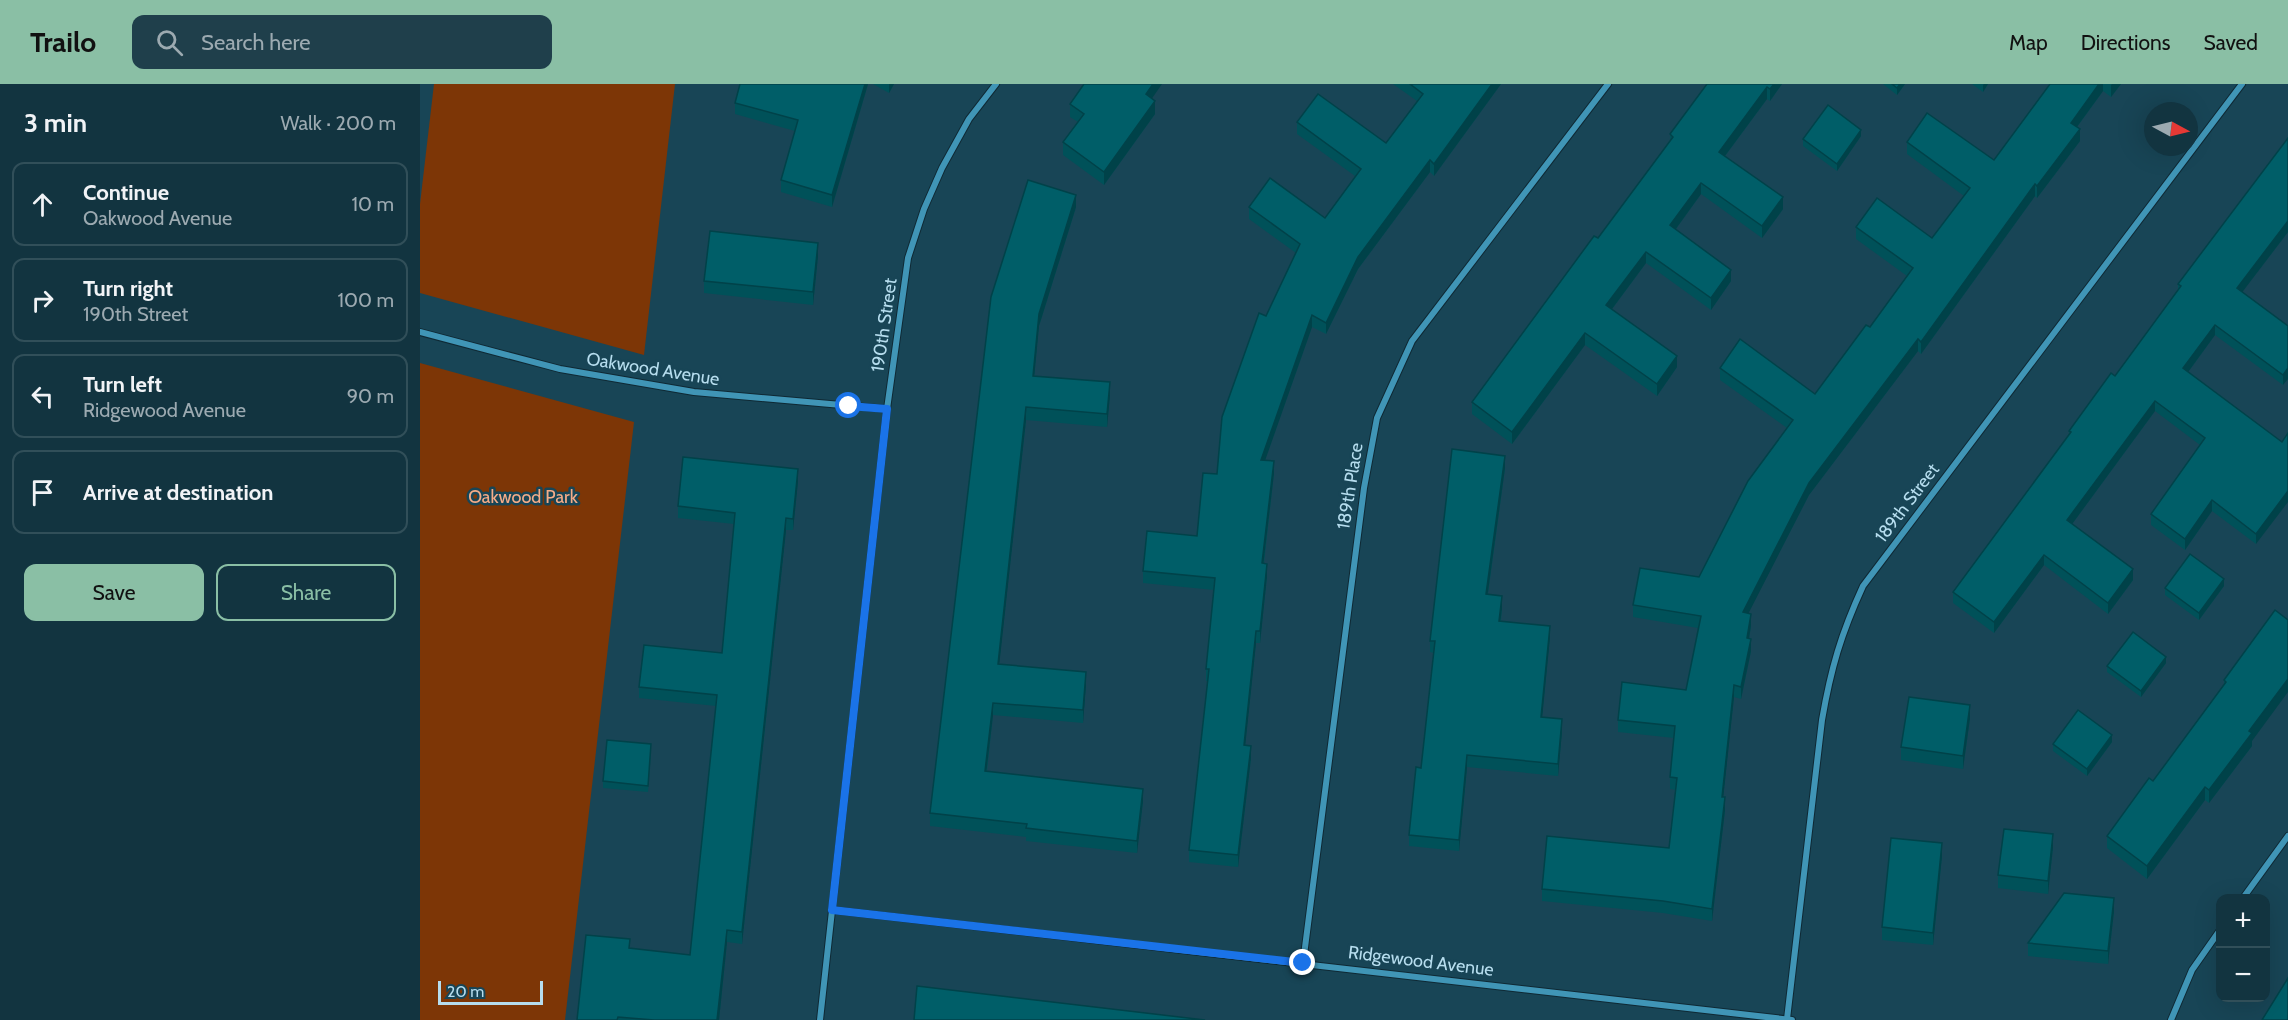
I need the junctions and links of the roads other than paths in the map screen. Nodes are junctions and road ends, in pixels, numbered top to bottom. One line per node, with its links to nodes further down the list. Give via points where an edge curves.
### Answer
1 (996, 84): 5 (street, 190th Street, via 969,119 924,209 908,258)
2 (1608, 84): 10 (street, 189th Place, via 1413,341 1377,418 1362,500)
3 (2242, 84): 11 (street, 189th Street, via 1863,586 1837,648 1828,684)
4 (420, 332): 5 (street, Oakwood Avenue, via 560,369 683,390)
5 (887, 409): 8 (street, 190th Street)
6 (2288, 836): 7 (street)
7 (2246, 894)
8 (832, 910): 10 (street, Ridgewood Avenue); 12 (street, 190th Street)
9 (2216, 936): 14 (street, via 2192,970)
10 (1303, 963): 11 (street, Ridgewood Avenue)
11 (1786, 1019): 13 (street, Ridgewood Avenue)
12 (820, 1020)
13 (1792, 1020)
14 (2170, 1020)

